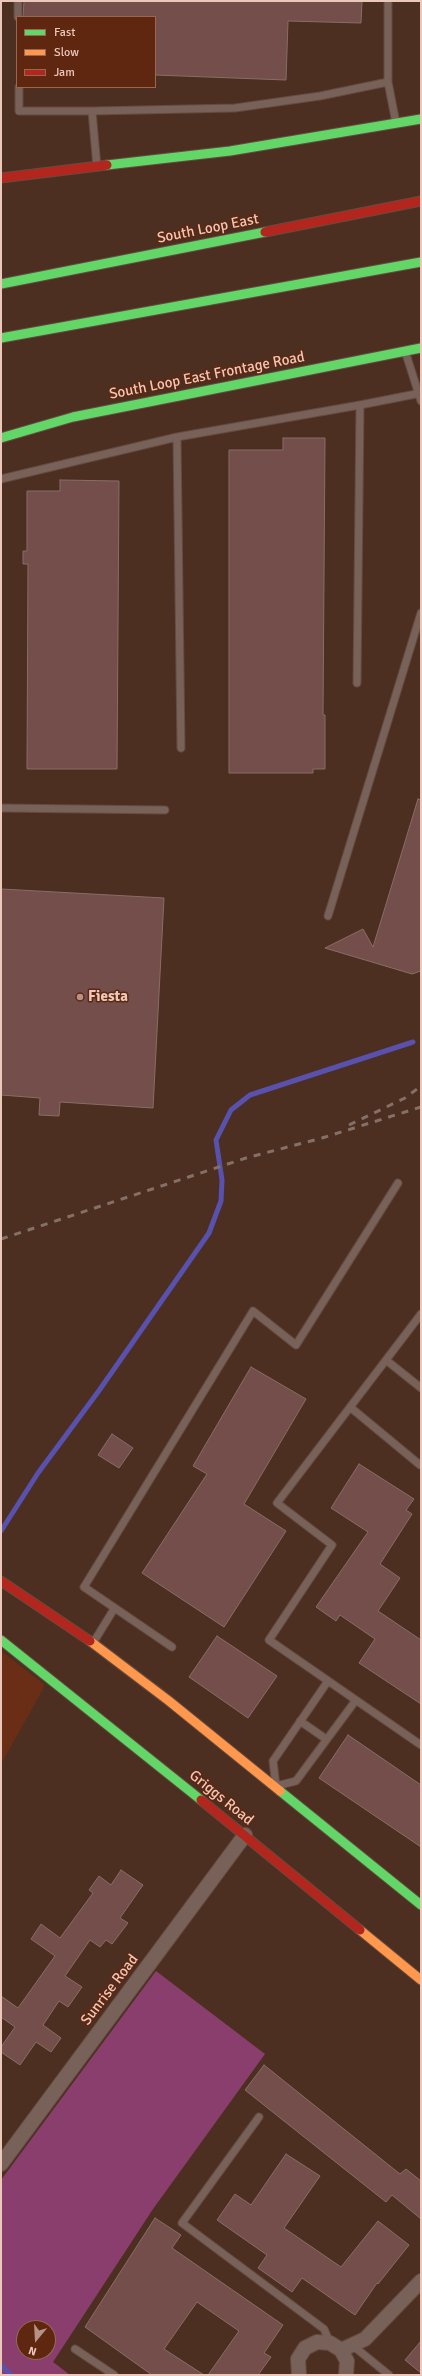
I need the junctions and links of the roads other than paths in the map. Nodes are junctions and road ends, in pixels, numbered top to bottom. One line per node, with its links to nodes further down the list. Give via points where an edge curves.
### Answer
1 (18, 1): 3 (lane)
2 (388, 1): 4 (lane)
3 (18, 16)
4 (388, 82): 6 (lane, via 320,96 235,108); 8 (lane)
5 (19, 88): 6 (lane, via 19,110)
6 (92, 111): 9 (lane)
7 (421, 119): 8 (main road)
8 (396, 124): 9 (main road, via 230,151)
9 (97, 168): 10 (main road)
10 (1, 178)
11 (421, 201): 15 (main road, South Loop East)
12 (421, 262): 13 (main road)
13 (400, 266): 14 (main road); 16 (main road)
14 (421, 267)
15 (1, 284)
16 (1, 338)
17 (421, 348): 18 (main road, South Loop East Frontage Road)
18 (405, 351): 19 (lane); 23 (main road, South Loop East Frontage Road, via 74,416)
19 (420, 393): 20 (lane); 21 (lane)
20 (421, 402)
21 (360, 405): 22 (lane); 26 (lane)
22 (177, 437): 24 (lane); 27 (lane)
23 (1, 438)
24 (1, 479)
25 (421, 613): 30 (lane)
26 (357, 683)
27 (181, 748)
28 (1, 808): 29 (lane)
29 (165, 810)
30 (328, 916)
31 (398, 1183): 38 (lane, via 296,1345 253,1311 84,1587)
32 (421, 1314): 33 (lane)
33 (386, 1360): 34 (lane); 35 (lane)
34 (421, 1388)
35 (350, 1407): 36 (lane, via 420,1465); 42 (lane, via 277,1503 332,1545 269,1640)
36 (421, 1463)
37 (1, 1581): 40 (main road)
38 (114, 1609): 40 (lane); 41 (lane)
39 (3, 1643): 48 (main road, Griggs Road)
40 (93, 1643): 47 (main road)
41 (172, 1647)
42 (328, 1681): 43 (lane); 44 (lane)
43 (356, 1700): 45 (lane); 46 (lane)
44 (300, 1721): 45 (lane); 47 (lane, via 273,1762)
45 (326, 1739): 47 (lane, via 296,1781)
46 (421, 1745)
47 (276, 1786): 49 (main road)
48 (245, 1835): 50 (main road, Griggs Road); 52 (street, Sunrise Road)
49 (421, 1905)
50 (421, 1980)
51 (259, 2117): 54 (lane, via 182,2223 324,2329)
52 (1, 2164)
53 (421, 2281): 54 (street, via 365,2340)
54 (341, 2346): 57 (street, via 317,2342 305,2348 298,2359); 58 (street, via 347,2361); 59 (lane)
55 (76, 2349): 56 (lane)
56 (114, 2375)
57 (299, 2375)
58 (346, 2375)
59 (389, 2375)

